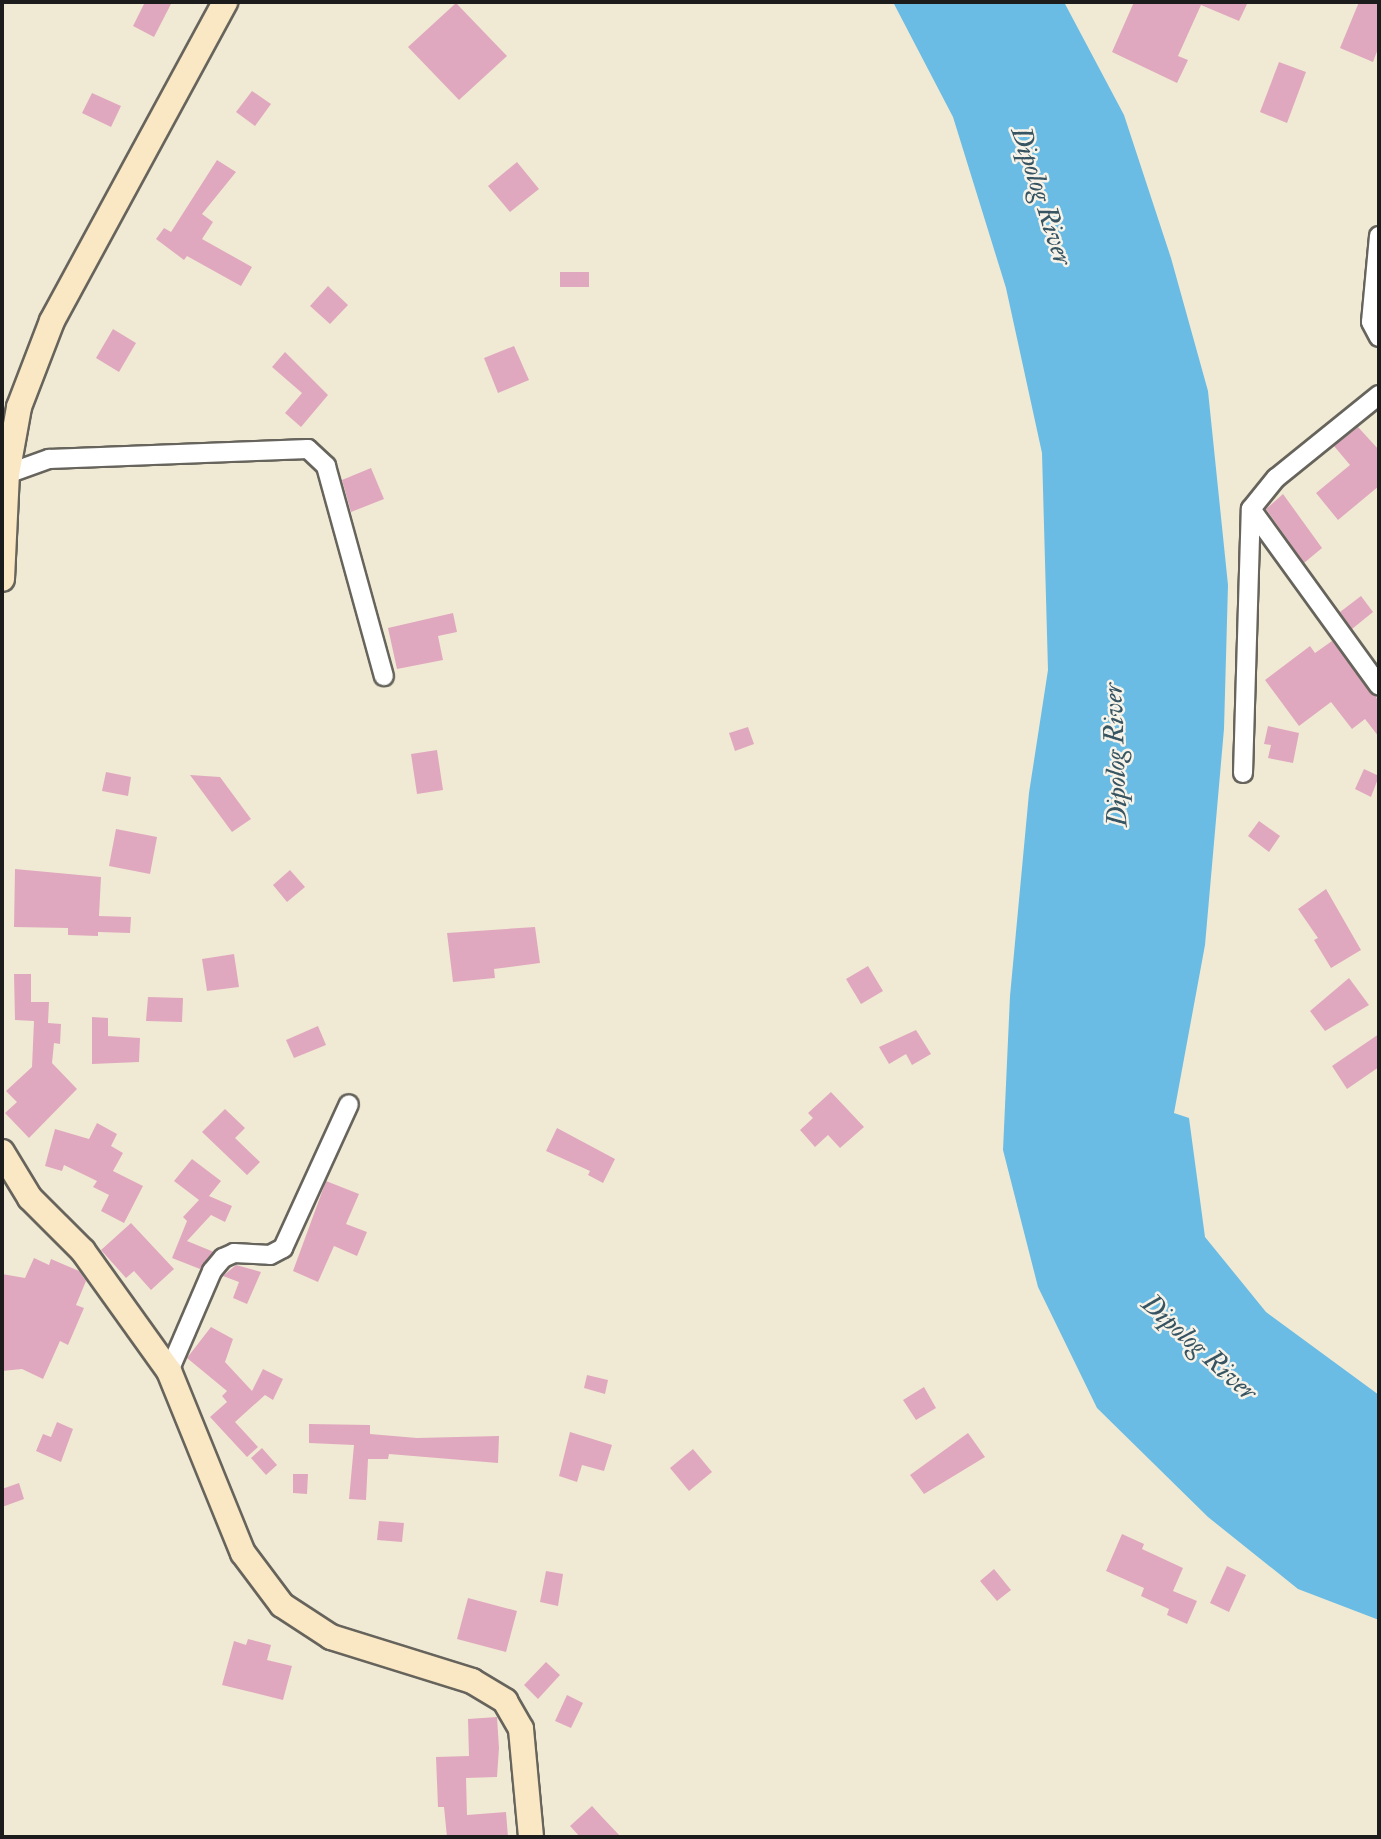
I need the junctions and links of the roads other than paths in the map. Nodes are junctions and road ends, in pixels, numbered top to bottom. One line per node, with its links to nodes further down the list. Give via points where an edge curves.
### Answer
1 (225, 2): 5 (main road, via 52,321 19,407)
2 (1379, 236): 3 (street, via 1371,322)
3 (1379, 337)
4 (1379, 395): 6 (street, via 1276,478)
5 (7, 474): 7 (main road); 8 (street, via 50,459 308,449 318,455 330,478)
6 (1251, 509): 9 (street); 10 (street)
7 (2, 579)
8 (384, 676)
9 (1379, 686)
10 (1243, 773)
11 (349, 1104): 15 (street, via 283,1248 270,1255 234,1253 223,1258 212,1271)
12 (2, 1152): 14 (main road)
13 (2, 1184): 14 (main road)
14 (30, 1199): 15 (main road, via 83,1251)
15 (169, 1371): 16 (main road, via 243,1553 282,1605 331,1637 471,1681 505,1701 521,1729)
16 (531, 1837)

